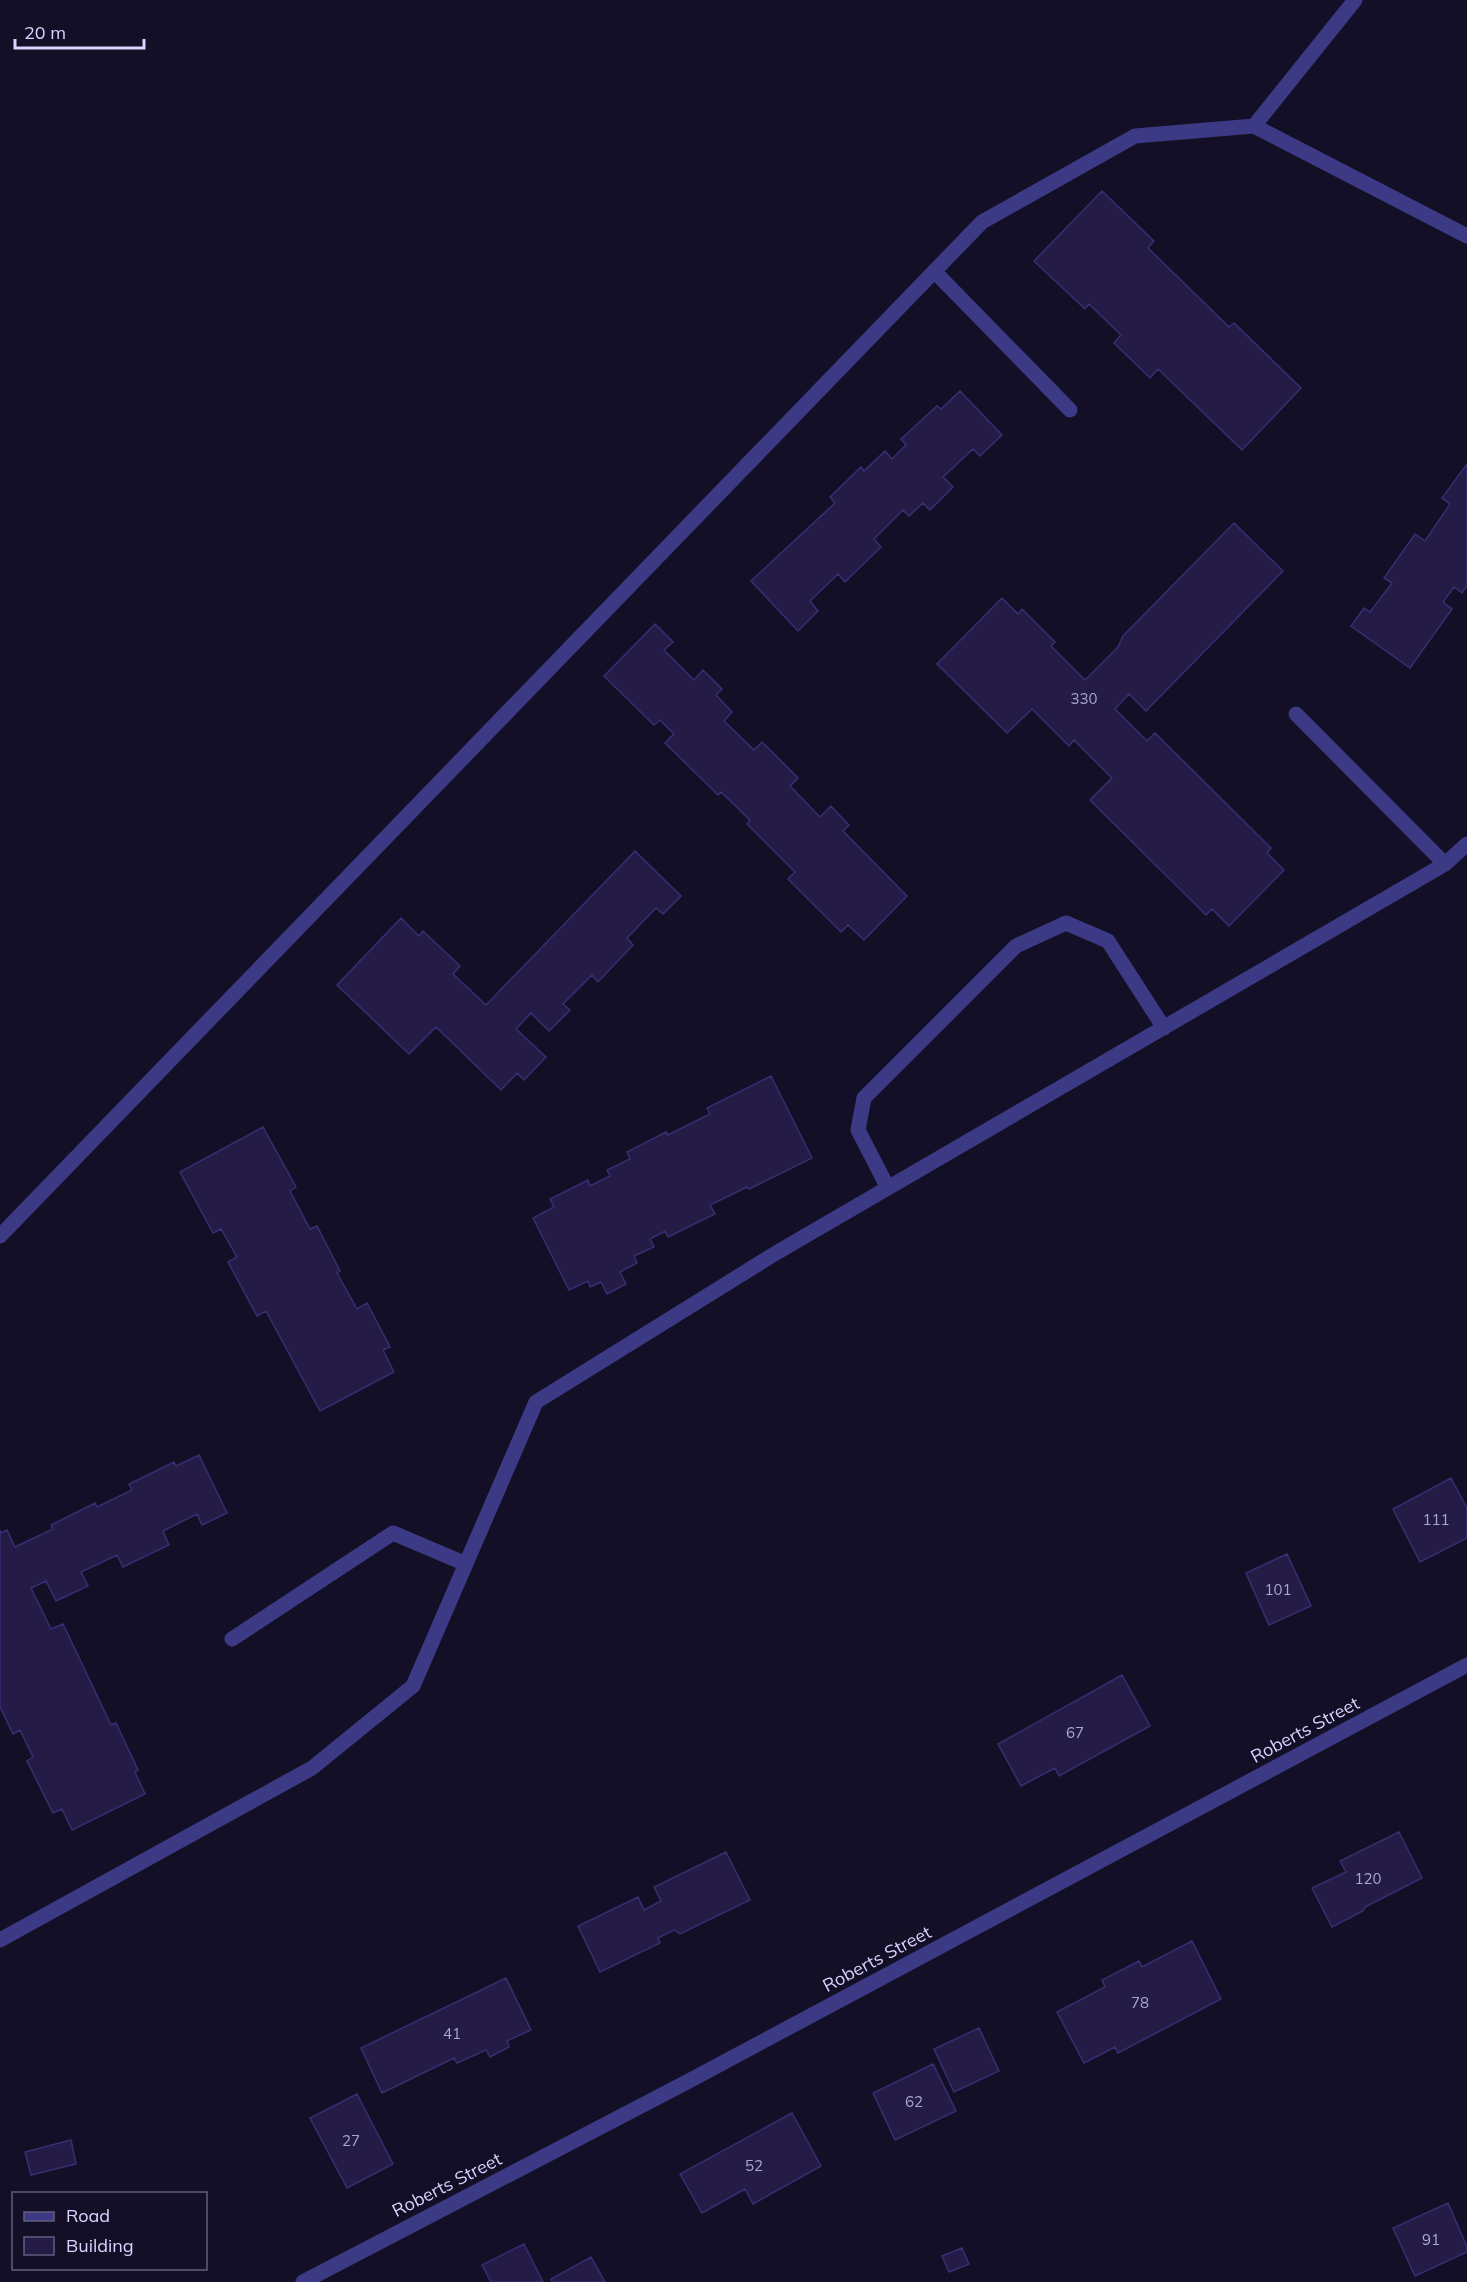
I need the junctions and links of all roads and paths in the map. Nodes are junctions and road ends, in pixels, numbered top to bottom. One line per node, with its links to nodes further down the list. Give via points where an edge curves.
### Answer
1 (1355, 0): 2 (street)
2 (1254, 126): 3 (street); 4 (street, via 1135,136 982,222)
3 (1467, 236)
4 (934, 271): 5 (street); 11 (street)
5 (1070, 410)
6 (1296, 714): 8 (street)
7 (1467, 844): 8 (street)
8 (1445, 864): 9 (street)
9 (1164, 1028): 10 (street); 10 (street, via 1108,941 1066,923 1016,946 864,1098 858,1130)
10 (888, 1188): 12 (street, via 776,1252 536,1402)
11 (0, 1236)
12 (466, 1564): 13 (street, via 393,1533); 15 (street, via 413,1686 312,1768)
13 (232, 1639)
14 (1467, 1665): 16 (street, Roberts Street, via 686,2083)
15 (0, 1940)
16 (303, 2282)

